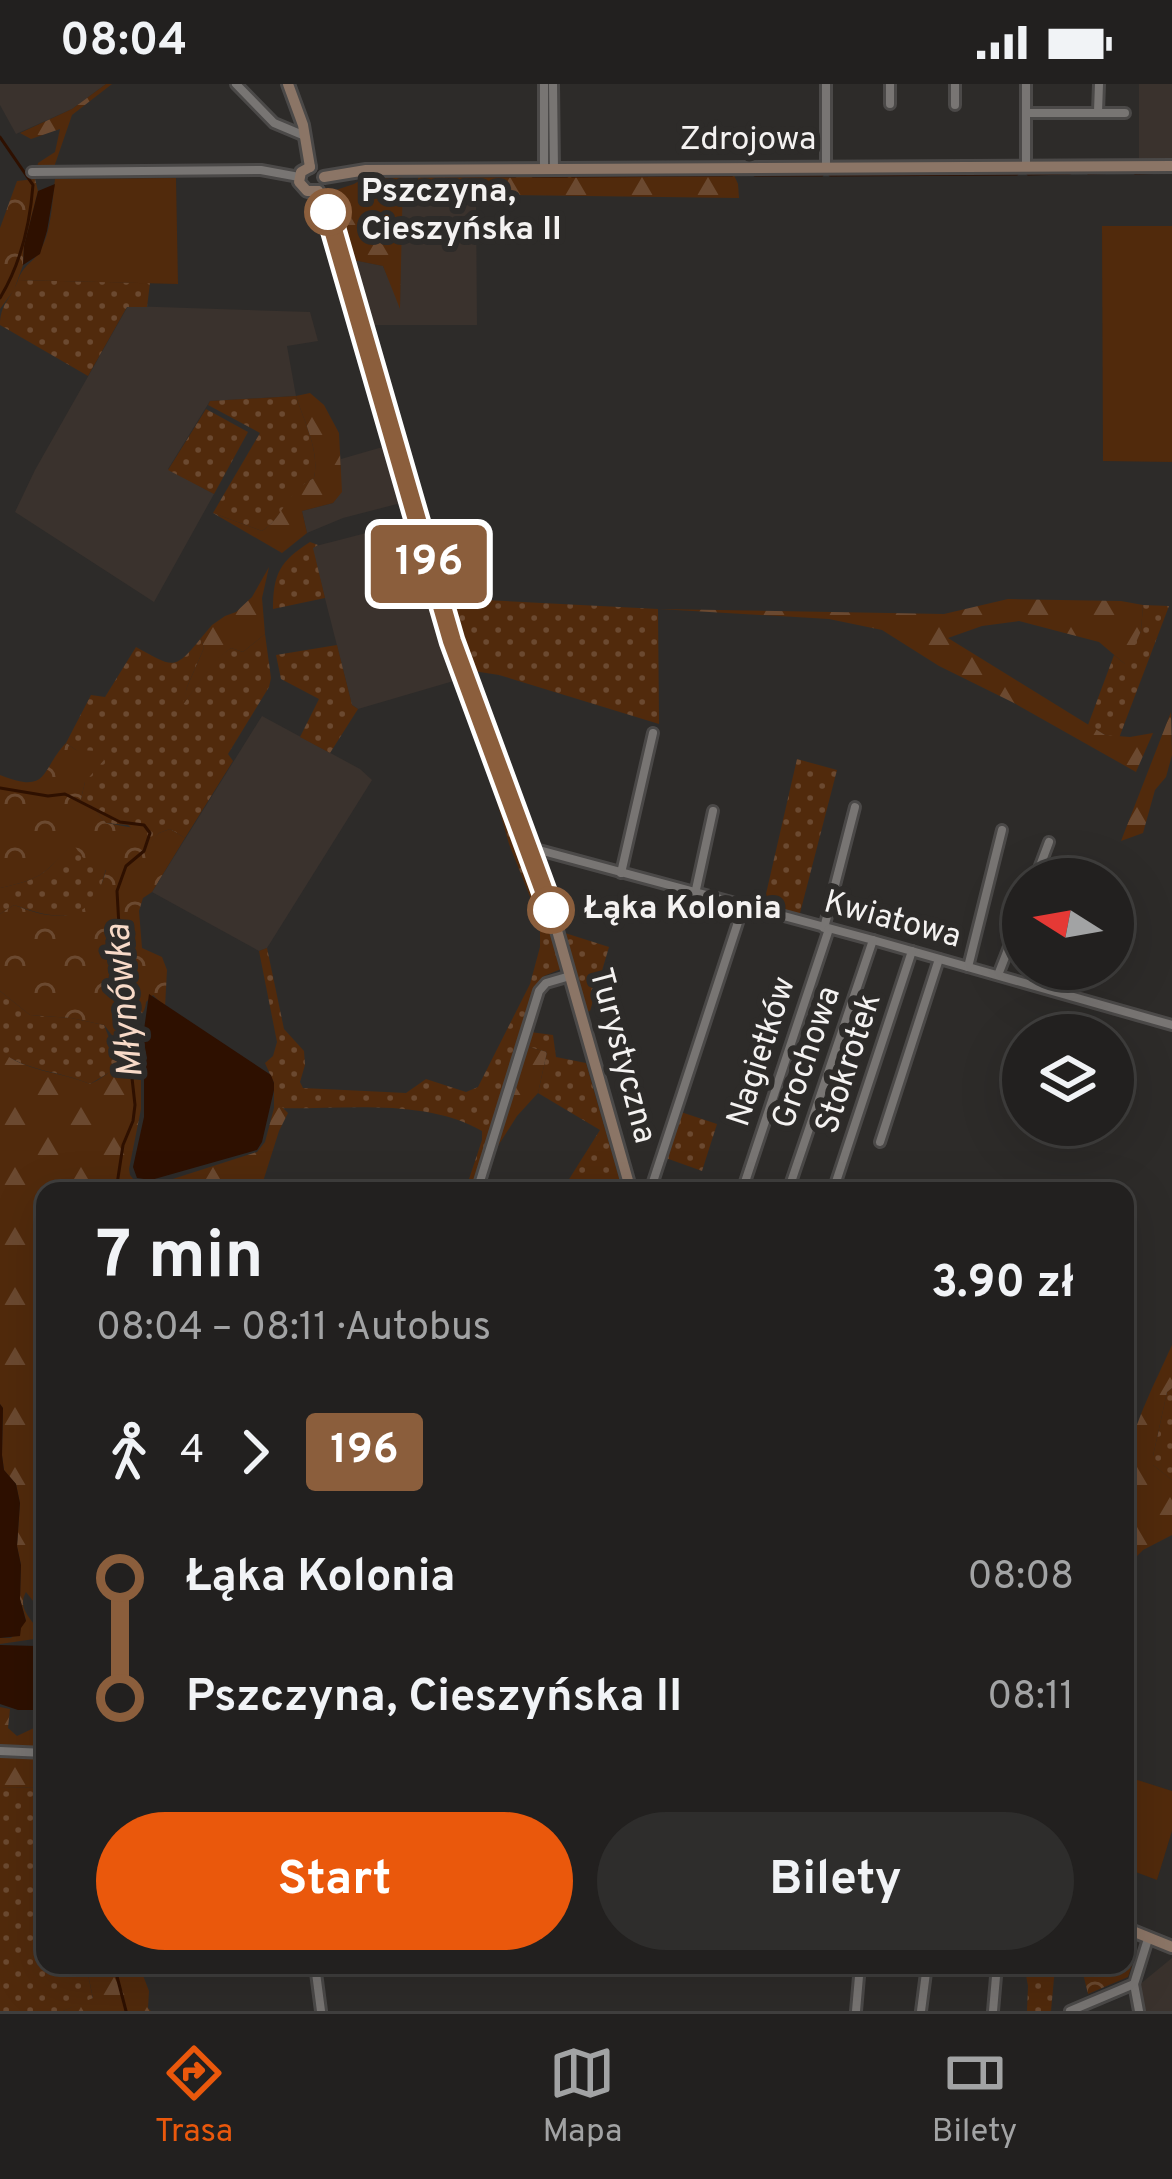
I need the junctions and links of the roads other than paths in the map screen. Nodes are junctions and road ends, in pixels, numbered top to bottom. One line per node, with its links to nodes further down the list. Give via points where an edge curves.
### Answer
1 (236, 84): 15 (street)
2 (288, 84): 14 (main road)
3 (548, 84): 21 (street)
4 (826, 84): 20 (street)
5 (890, 84): 9 (street)
6 (955, 84): 10 (street)
7 (1026, 84): 11 (street)
8 (1099, 84): 12 (street)
9 (890, 104)
10 (955, 105)
11 (1026, 113): 12 (street); 19 (street)
12 (1098, 113): 13 (street)
13 (1125, 113)
14 (300, 115): 15 (street); 16 (main road)
15 (289, 128): 16 (street)
16 (305, 136): 18 (main road)
17 (1172, 166): 19 (main road, Zdrojowa)
18 (310, 167): 23 (main road); 24 (main road)
19 (1026, 167): 20 (main road, Zdrojowa)
20 (826, 168): 21 (main road, Zdrojowa)
21 (549, 170): 24 (main road, Zdrojowa)
22 (32, 172): 23 (street, via 264,170)
23 (299, 177): 25 (main road, via 304,190)
24 (324, 177): 25 (main road)
25 (318, 191): 31 (main road, Turystyczna, via 459,664)
26 (653, 734): 33 (street)
27 (855, 807): 36 (street, Nagietków)
28 (713, 811): 34 (street)
29 (1002, 830): 41 (street)
30 (1049, 842): 32 (street)
31 (529, 852): 33 (street, Kwiatowa); 43 (main road, Turystyczna)
32 (1043, 858)
33 (621, 873): 34 (street, Kwiatowa)
34 (695, 894): 35 (street, Kwiatowa)
35 (742, 907): 36 (street, Kwiatowa); 48 (street)
36 (826, 928): 37 (street, Kwiatowa); 49 (street, Nagietków)
37 (873, 940): 38 (street, Kwiatowa); 50 (street, Grochowa)
38 (913, 951): 39 (street, Kwiatowa); 51 (street, Stokrotek)
39 (939, 959): 41 (street, Kwiatowa); 45 (street)
40 (1002, 965): 42 (street)
41 (968, 967): 42 (street, Kwiatowa)
42 (998, 975): 44 (street, Kwiatowa)
43 (570, 976): 46 (street, via 538,991); 47 (main road, Turystyczna)
44 (1172, 1025)
45 (880, 1142)
46 (480, 1182)
47 (628, 1182)
48 (653, 1182)
49 (745, 1182)
50 (791, 1182)
51 (836, 1182)
52 (0, 1751): 53 (street)
53 (36, 1753)
54 (1134, 1933): 55 (main road)
55 (1148, 1940): 56 (main road); 61 (street)
56 (1172, 1948)
57 (316, 1974): 62 (street)
58 (859, 1974): 63 (street)
59 (926, 1974): 64 (street)
60 (997, 1974): 65 (street)
61 (1134, 1984): 66 (street); 67 (street)
62 (321, 2011)
63 (856, 2011)
64 (921, 2011)
65 (993, 2011)
66 (1070, 2011)
67 (1139, 2011)

